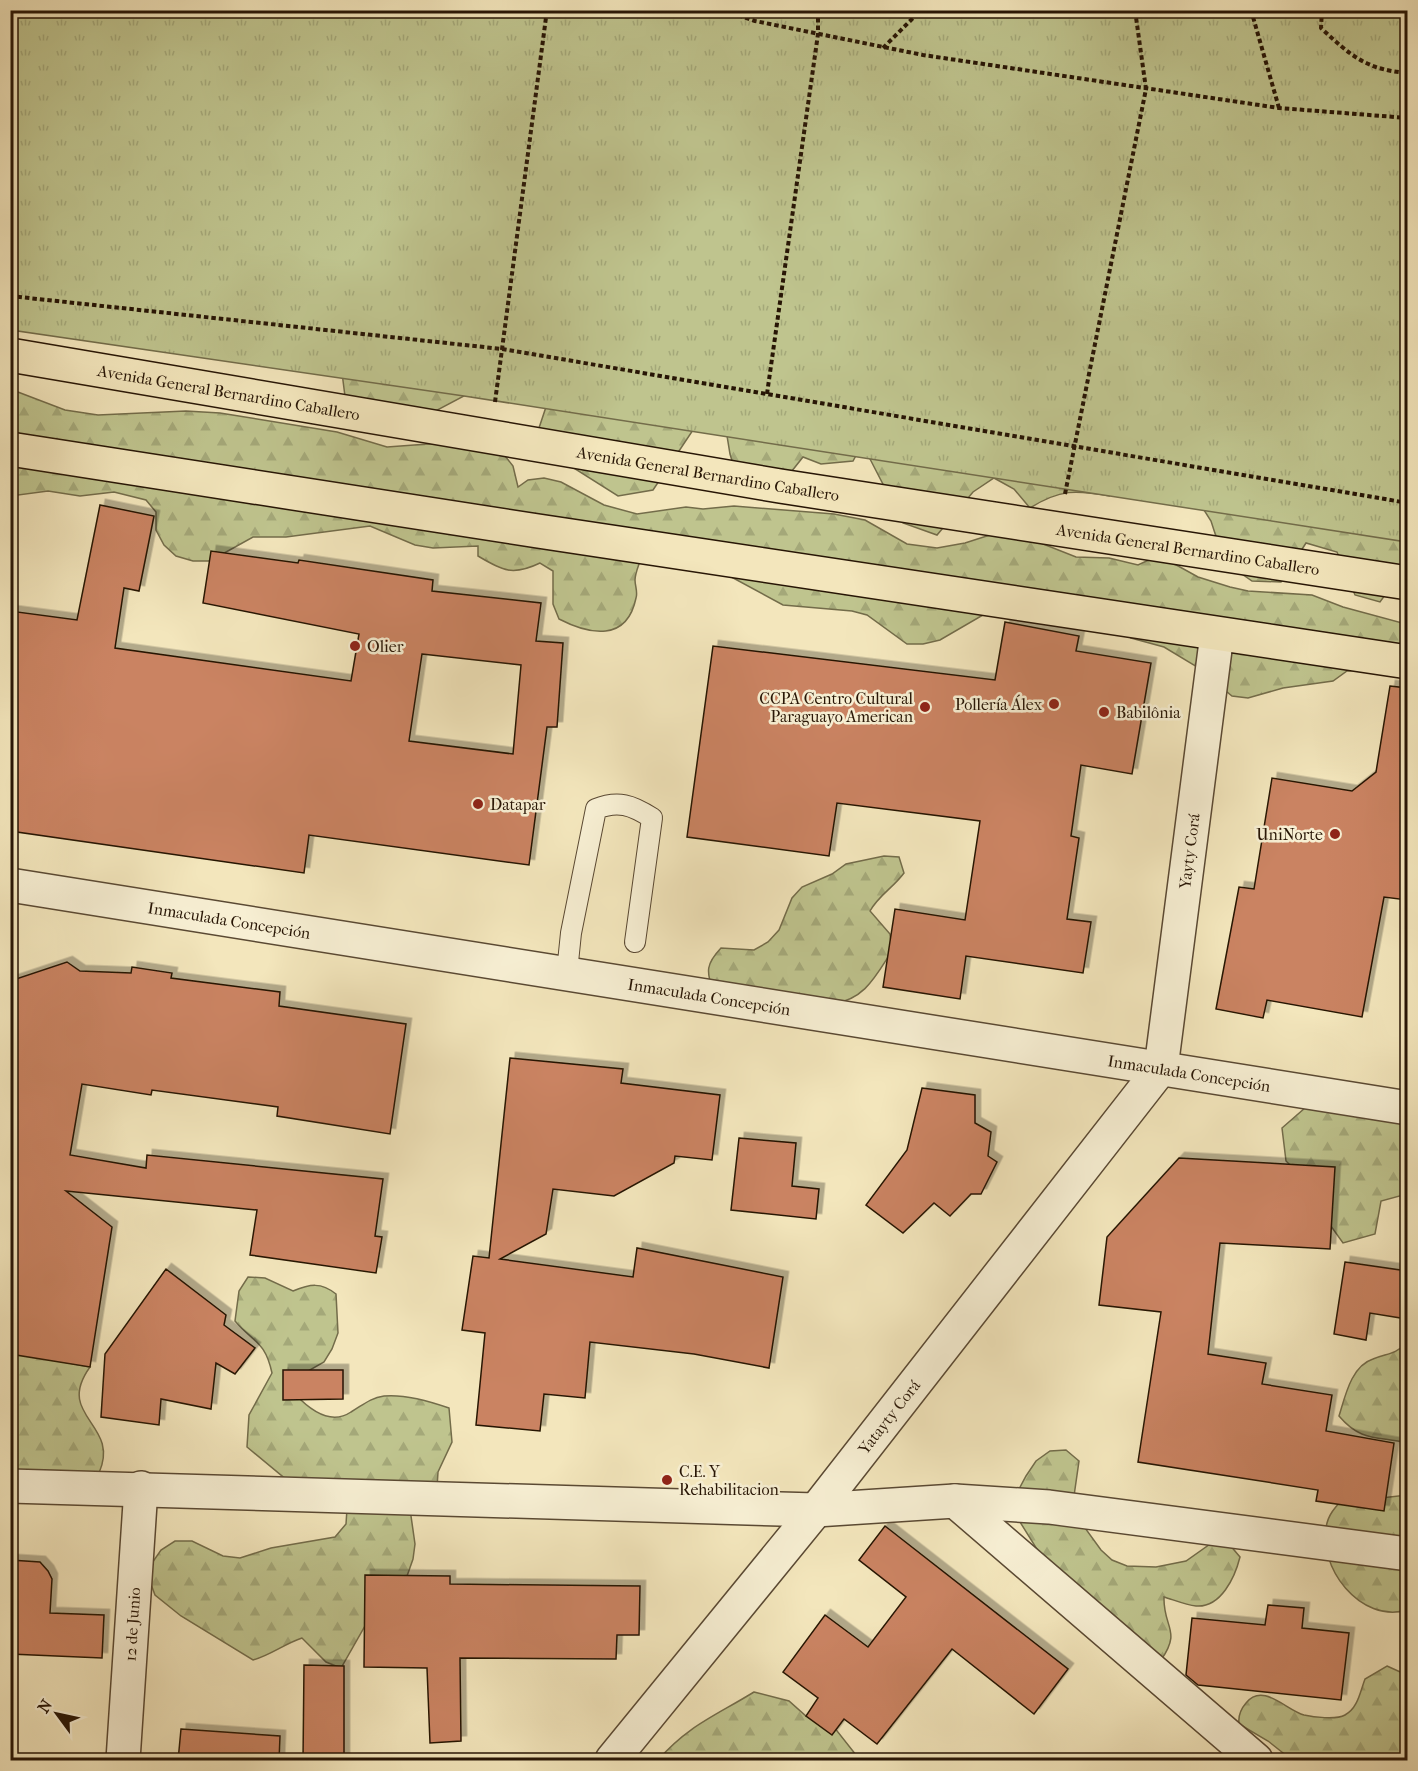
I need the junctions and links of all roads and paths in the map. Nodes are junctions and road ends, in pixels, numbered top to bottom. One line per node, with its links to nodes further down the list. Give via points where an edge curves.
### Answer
1 (547, 10): 15 (path)
2 (724, 10): 8 (path)
3 (818, 10): 8 (path)
4 (921, 10): 9 (path)
5 (1135, 10): 11 (path)
6 (1251, 10): 12 (path)
7 (1322, 10): 10 (path, via 1321,28 1349,54 1383,71)
8 (818, 34): 9 (path); 17 (path)
9 (883, 49): 11 (path)
10 (1407, 73)
11 (1146, 89): 12 (path); 19 (path)
12 (1279, 108): 13 (path)
13 (1407, 117)
14 (10, 296): 15 (path)
15 (502, 349): 17 (path); 18 (path)
16 (10, 355): 18 (main road, Avenida General Bernardino Caballero)
17 (767, 394): 19 (path)
18 (490, 435): 22 (main road, Avenida General Bernardino Caballero)
19 (1074, 448): 21 (path); 22 (path)
20 (10, 449): 24 (main road)
21 (1407, 503)
22 (1059, 530): 23 (main road, Avenida General Bernardino Caballero)
23 (1407, 583)
24 (1217, 634): 25 (main road); 29 (street, Yayty Corá)
25 (1407, 662)
26 (10, 885): 28 (street, Inmaculada Concepción)
27 (635, 942): 28 (lane, via 652,818 632,805 609,804 596,809)
28 (567, 972): 29 (street, Inmaculada Concepción)
29 (1161, 1068): 30 (street, Inmaculada Concepción); 34 (street, Yatayty Corá)
30 (1407, 1108)
31 (10, 1486): 32 (street)
32 (141, 1488): 34 (street); 36 (street, 12 de Junio)
33 (955, 1501): 34 (street); 35 (street, via 1049,1507); 38 (street)
34 (816, 1510): 37 (street, Yatayty Corá)
35 (1407, 1554)
36 (123, 1761)
37 (612, 1761)
38 (1256, 1761)

